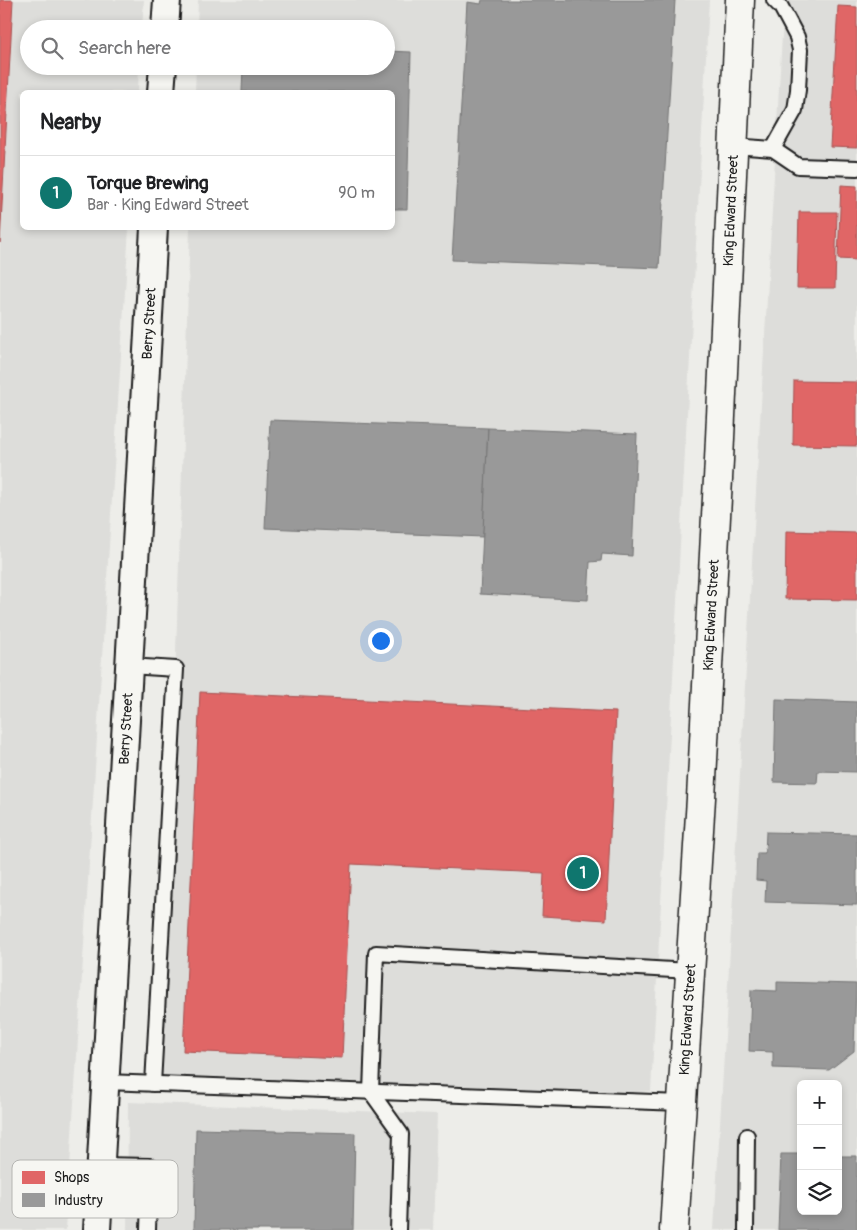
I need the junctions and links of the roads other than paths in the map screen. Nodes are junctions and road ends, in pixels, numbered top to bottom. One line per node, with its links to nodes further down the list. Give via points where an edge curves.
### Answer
1 (167, 0): 4 (street)
2 (740, 0): 7 (main road, King Edward Street)
3 (774, 0): 8 (lane, via 797,37 800,50 795,110)
4 (166, 20)
5 (162, 75): 6 (street)
6 (161, 90)
7 (733, 146): 8 (lane); 12 (main road, King Edward Street)
8 (772, 149): 9 (lane, via 798,166)
9 (857, 168)
10 (154, 230): 11 (street, Berry Street)
11 (128, 666): 13 (street, Berry Street); 14 (lane, via 176,669)
12 (690, 971): 15 (lane, via 376,953); 16 (main road, King Edward Street)
13 (105, 1082): 14 (lane); 18 (street, Berry Street)
14 (153, 1084): 15 (lane)
15 (371, 1092): 16 (lane); 19 (lane, via 401,1134)
16 (682, 1103): 20 (main road, King Edward Street)
17 (747, 1136): 21 (lane)
18 (100, 1160)
19 (398, 1230)
20 (674, 1230)
21 (746, 1230)

